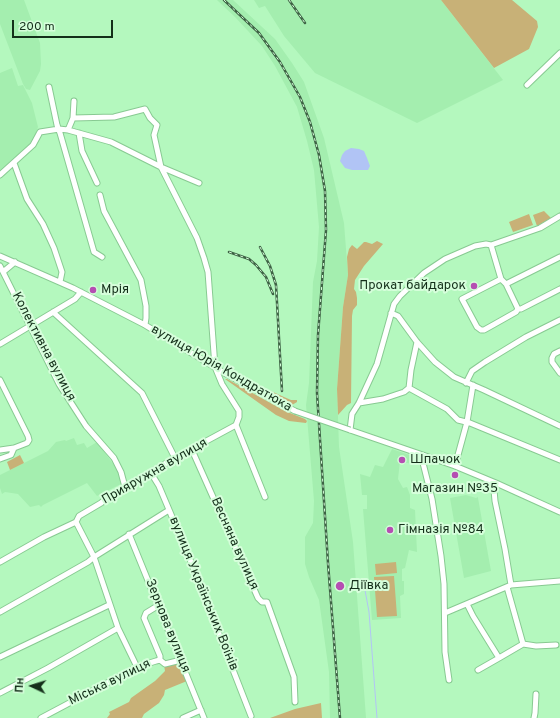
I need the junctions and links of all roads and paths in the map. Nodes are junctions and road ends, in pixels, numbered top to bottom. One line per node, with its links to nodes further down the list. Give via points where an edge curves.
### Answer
1 (560, 53): 2 (street)
2 (528, 85)
3 (49, 87): 6 (street)
4 (74, 101): 5 (street)
5 (73, 118): 7 (street); 10 (street, via 114,117 145,109 157,125 154,135)
6 (59, 129): 7 (street); 9 (street, via 40,132 33,145); 18 (street, via 94,252)
7 (68, 130): 8 (street)
8 (79, 134): 10 (street, via 110,142); 12 (street, via 82,151)
9 (14, 163): 11 (street); 24 (street, via 27,199 54,248 62,272)
10 (161, 167): 13 (street); 37 (street, via 197,238 208,272)
11 (0, 175)
12 (97, 183)
13 (199, 183)
14 (100, 195): 32 (street, via 104,211 141,280 146,306)
15 (560, 216): 16 (street, via 540,228)
16 (491, 245): 23 (street); 30 (street, via 475,246 434,265 400,296)
17 (0, 256): 20 (street, вулиця Юрія Кондратюка)
18 (102, 257)
19 (560, 258): 25 (street)
20 (15, 262): 22 (street); 24 (street, вулиця Юрія Кондратюка)
21 (0, 266): 22 (street, Колективна вулиця)
22 (3, 272): 33 (street, Колективна вулиця)
23 (501, 279): 25 (street); 28 (street, via 462,299 477,327 484,330)
24 (60, 282): 27 (street, вулиця Юрія Кондратюка)
25 (506, 284): 28 (street)
26 (560, 289): 28 (street)
27 (81, 292): 29 (street, via 75,299); 32 (street, вулиця Юрія Кондратюка)
28 (518, 309)
29 (53, 312): 33 (street); 53 (street, via 142,393)
30 (391, 313): 34 (street, via 398,316); 43 (street, via 377,364)
31 (560, 320): 40 (street, via 485,362 472,371)
32 (144, 325): 37 (street, вулиця Юрія Кондратюка)
33 (30, 326): 35 (street); 58 (street, Колективна вулиця, via 59,384 86,426 114,458)
34 (417, 342): 40 (street, via 435,362); 42 (street)
35 (0, 344)
36 (560, 351): 38 (street, via 552,358)
37 (215, 367): 45 (street, via 239,411); 47 (street, вулиця Юрія Кондратюка, bridge, via 295,411)
38 (560, 373)
39 (0, 380): 48 (street, via 29,440)
40 (466, 383): 41 (street)
41 (473, 385): 44 (street); 46 (street)
42 (409, 388): 43 (street, via 383,399); 44 (street, via 447,409 458,420)
43 (359, 404): 47 (street, via 352,414)
44 (467, 422): 54 (street); 55 (street)
45 (236, 425): 49 (street, Прияружна вулиця); 59 (street)
46 (560, 426)
47 (350, 430): 51 (street, вулиця Юрія Кондратюка)
48 (14, 448): 50 (street); 52 (street, via 11,454)
49 (192, 450): 53 (street, Прияружна вулиця); 85 (street, Весняна вулиця, via 258,598 262,602 267,602 294,678)
50 (0, 451): 52 (street)
51 (421, 455): 55 (street, вулиця Юрія Кондратюка); 72 (street, via 436,520)
52 (1, 458)
53 (175, 458): 56 (street, Прияружна вулиця)
54 (560, 460)
55 (455, 466): 57 (street, вулиця Юрія Кондратюка)
56 (151, 473): 58 (street, Прияружна вулиця); 60 (street, вулиця Українських Воїнів)
57 (496, 483): 61 (street, вулиця Юрія Кондратюка); 67 (street, via 495,500)
58 (125, 487): 62 (street, Прияружна вулиця, via 79,516)
59 (265, 497)
60 (169, 510): 63 (street); 87 (street, вулиця Українських Воїнів)
61 (560, 512)
62 (76, 522): 64 (street); 65 (street, Прияружна вулиця)
63 (129, 534): 64 (street); 70 (street, Зернова вулиця)
64 (94, 557): 69 (street); 71 (street)
65 (0, 562)
66 (560, 581): 67 (street)
67 (509, 586): 68 (street); 74 (street)
68 (468, 604): 72 (street); 77 (street)
69 (109, 605): 73 (street); 76 (street)
70 (159, 605): 78 (street, via 146,613 144,618); 79 (street, Зернова вулиця)
71 (0, 612)
72 (445, 613): 82 (street, via 445,652)
73 (118, 628): 80 (street); 83 (street)
74 (524, 644): 75 (street); 77 (street)
75 (556, 645)
76 (0, 657)
77 (499, 658): 81 (street)
78 (160, 660): 79 (street, Міська вулиця, via 165,664); 80 (street, Міська вулиця)
79 (181, 660): 86 (street, Зернова вулиця)
80 (137, 667): 88 (street, Міська вулиця)
81 (478, 670)
82 (449, 680)
83 (0, 693)
84 (536, 694): 91 (street)
85 (295, 702)
86 (201, 710): 89 (street); 90 (street, Зернова вулиця)
87 (252, 716)
88 (41, 718)
89 (183, 718)
90 (204, 718)
91 (534, 718)

